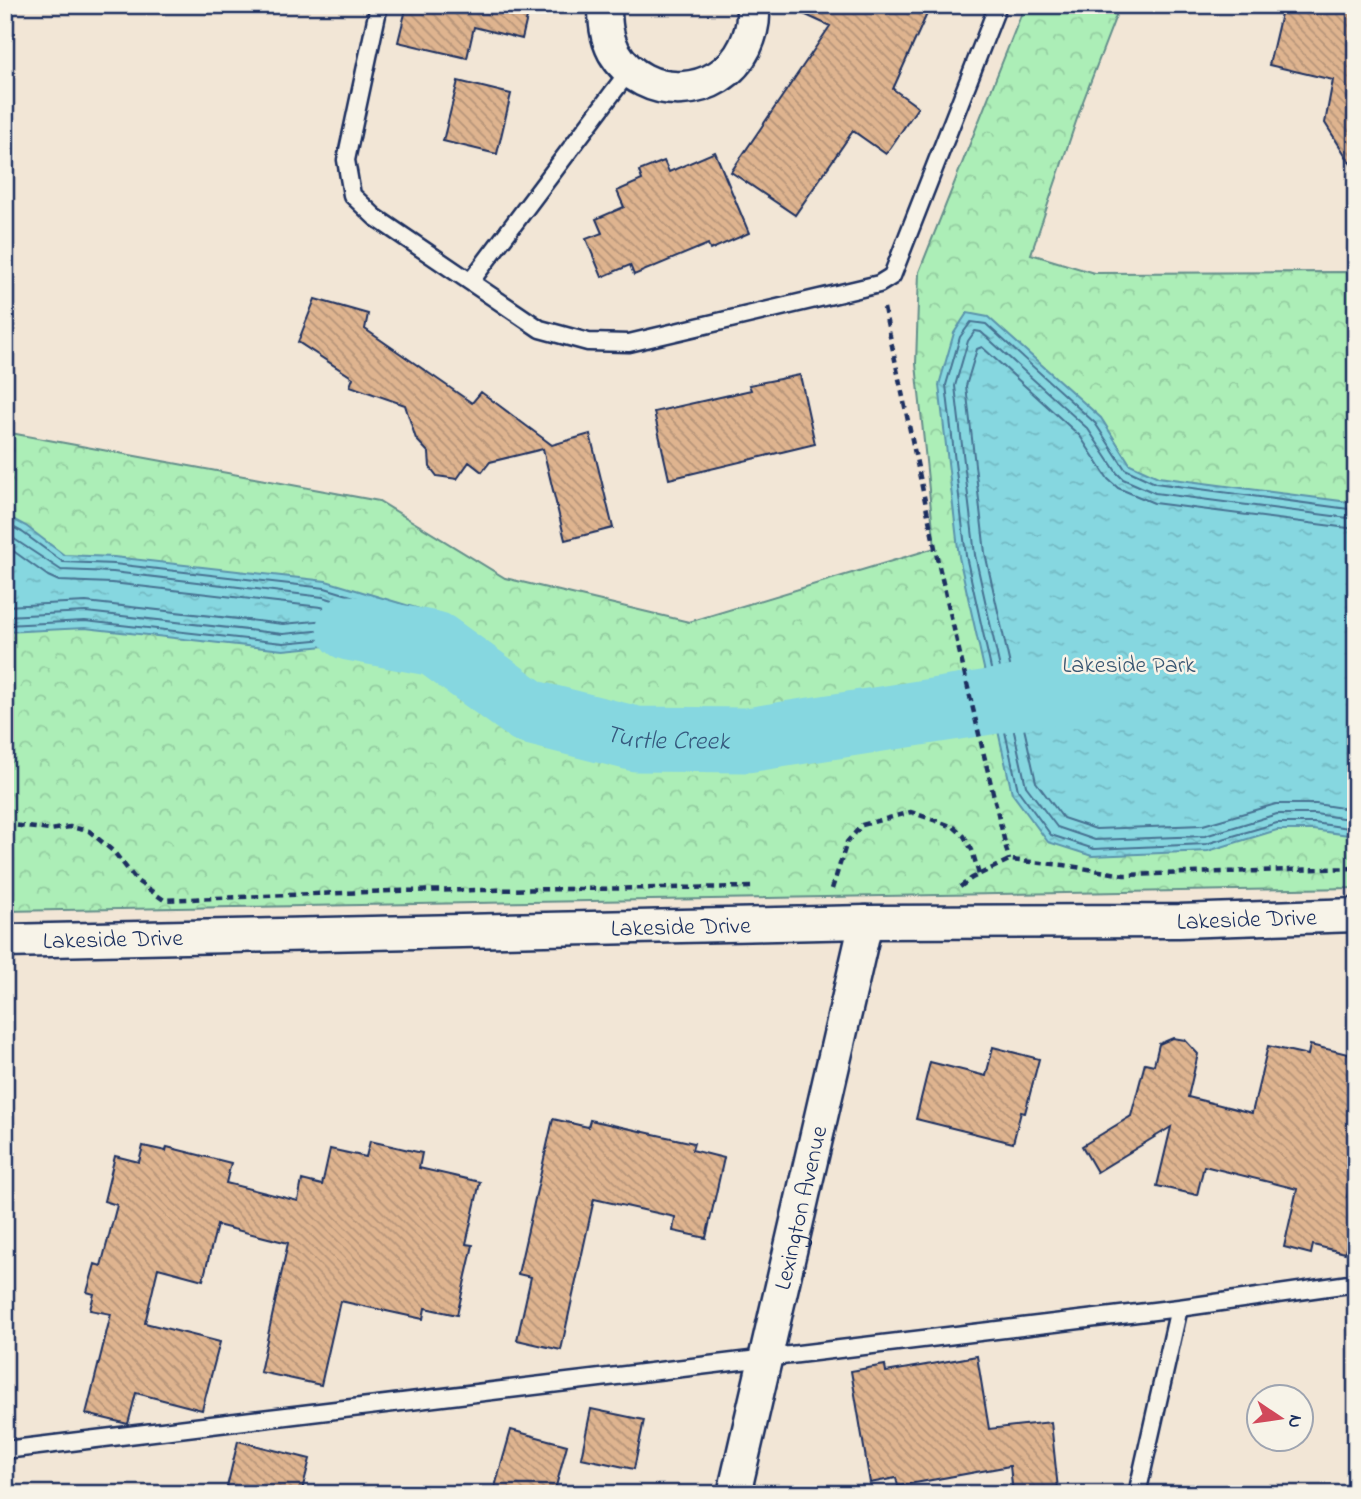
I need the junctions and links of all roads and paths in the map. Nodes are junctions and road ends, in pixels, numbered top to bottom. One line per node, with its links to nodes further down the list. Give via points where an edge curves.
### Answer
1 (379, 5): 6 (lane, via 346,160 352,195 375,217)
2 (605, 5): 5 (street, via 605,29 614,52)
3 (752, 5): 5 (street, via 750,36 739,59 722,76 699,87 674,90 650,84)
4 (998, 5): 7 (lane, via 901,259 892,276)
5 (629, 71): 6 (lane)
6 (471, 281): 7 (lane, via 540,329 588,342 629,343)
7 (879, 284): 9 (path, via 938,562)
8 (5, 824): 12 (path, via 89,831 114,852 136,880 164,900 391,891)
9 (1009, 860): 10 (path, via 1124,875); 11 (path)
10 (1356, 868)
11 (979, 875): 14 (path, via 964,836 954,827 911,812 862,825 847,842); 16 (path)
12 (761, 887)
13 (821, 889): 14 (path)
14 (832, 889): 15 (path)
15 (843, 889)
16 (957, 889)
17 (1356, 915): 18 (street, Lakeside Drive)
18 (866, 922): 19 (street, Lakeside Drive); 22 (street, Lexington Avenue)
19 (5, 941)
20 (1356, 1283): 21 (lane)
21 (1179, 1308): 22 (lane); 25 (lane)
22 (767, 1356): 23 (lane); 24 (street, Lexington Avenue)
23 (5, 1450)
24 (734, 1494)
25 (1137, 1494)

